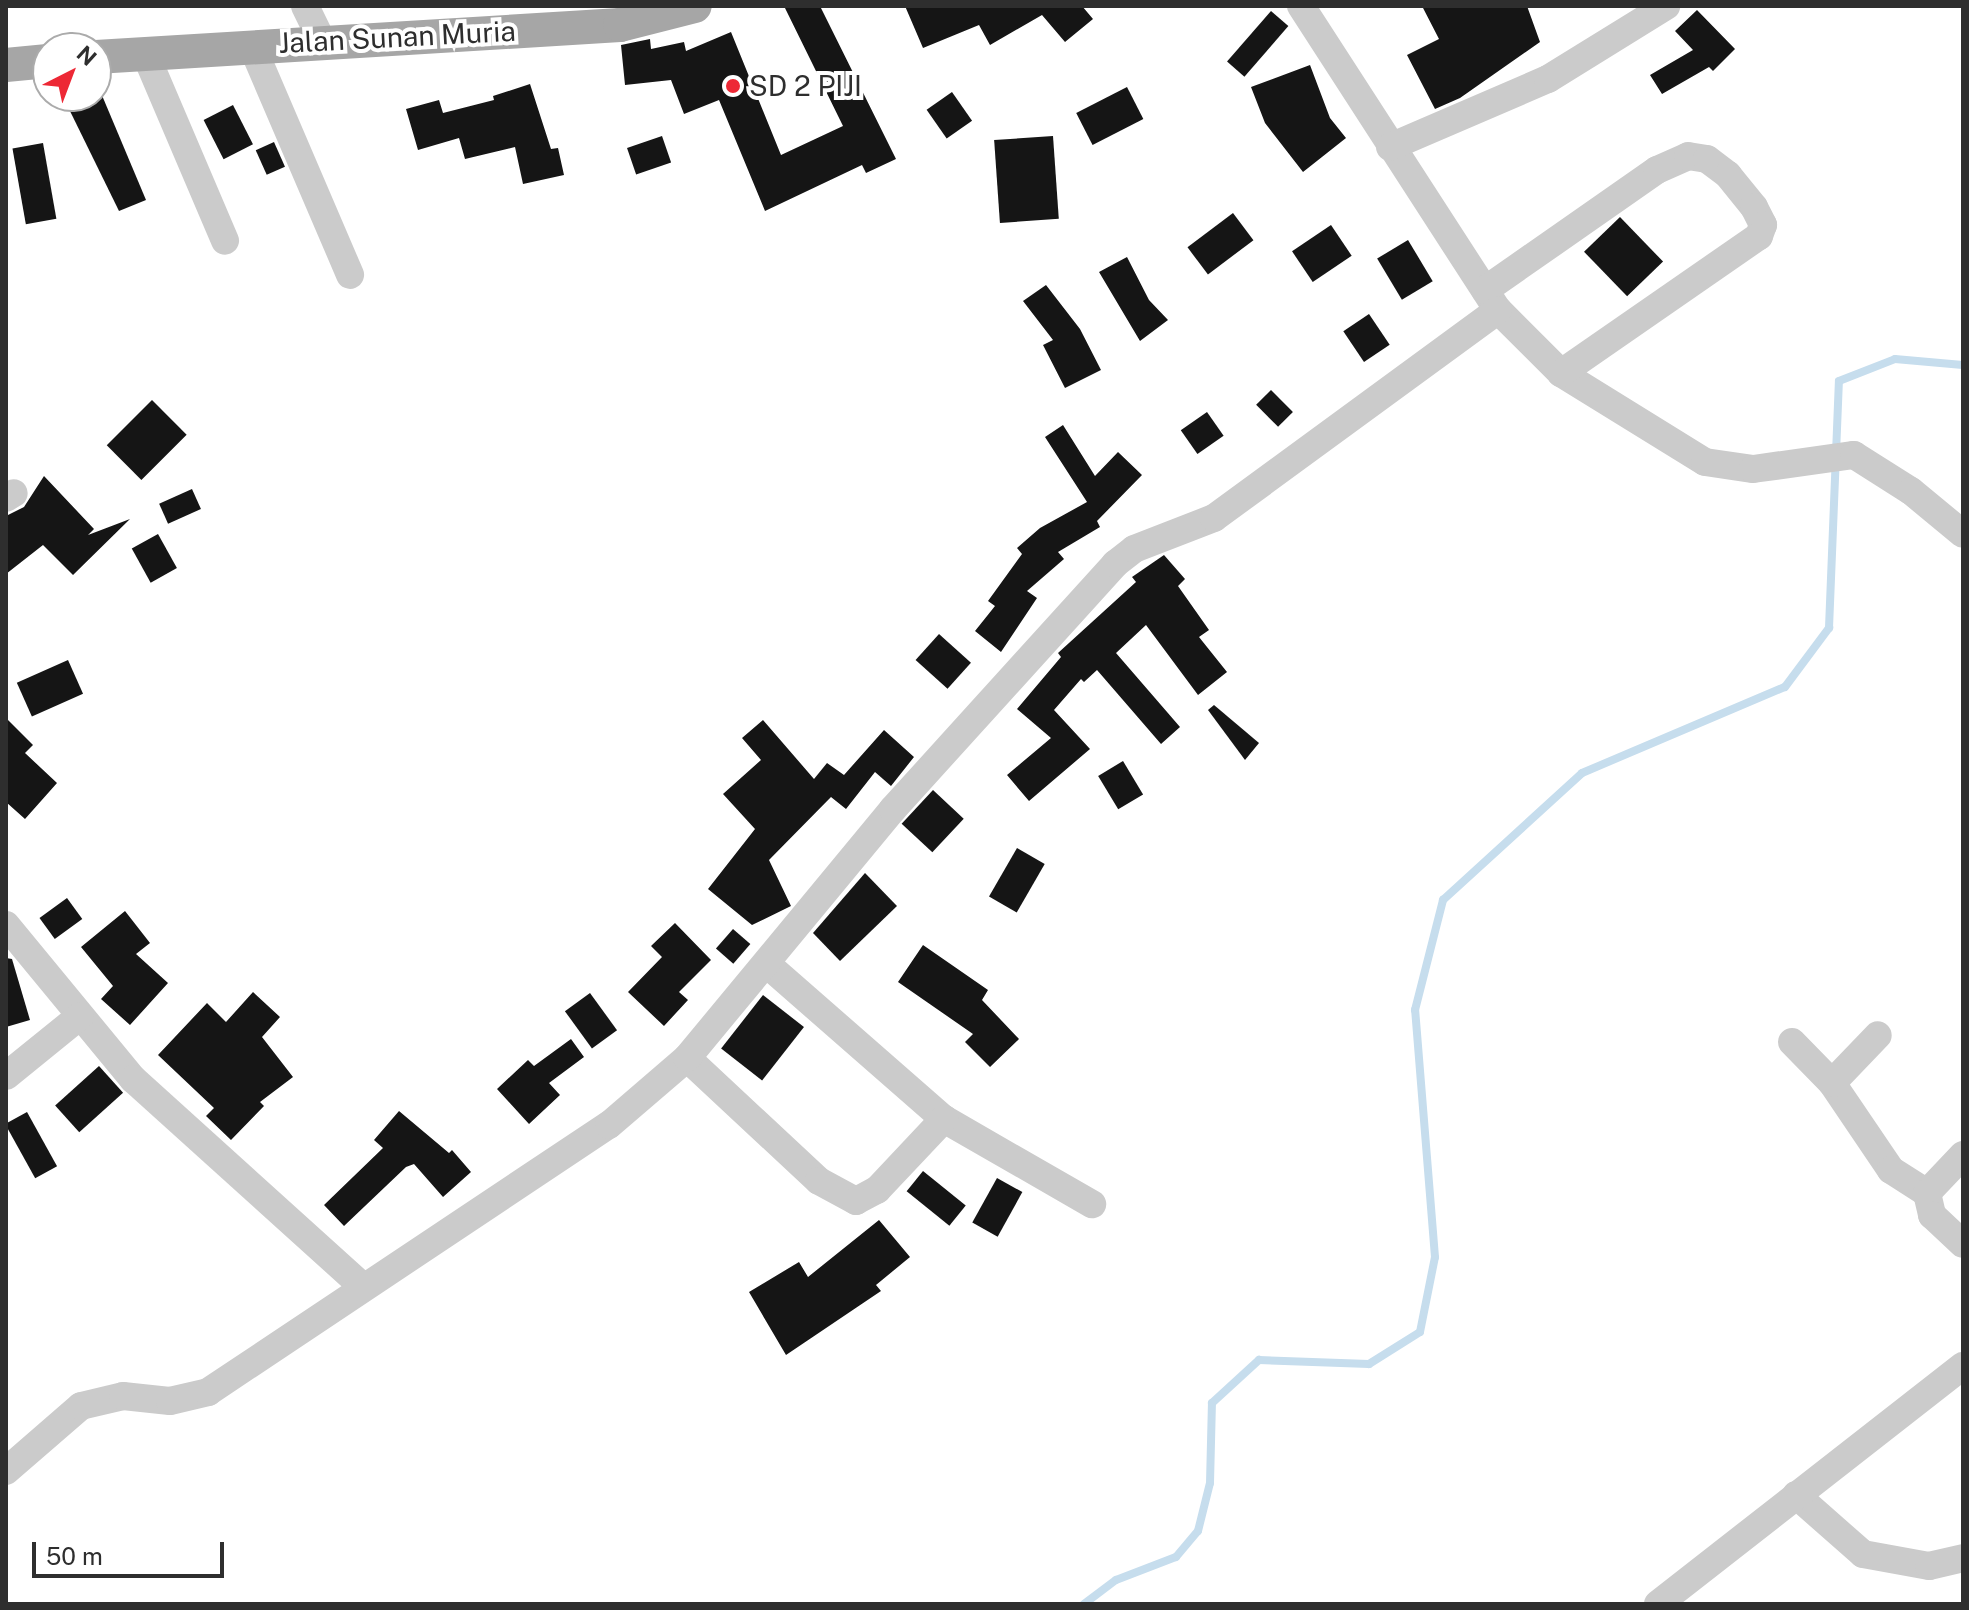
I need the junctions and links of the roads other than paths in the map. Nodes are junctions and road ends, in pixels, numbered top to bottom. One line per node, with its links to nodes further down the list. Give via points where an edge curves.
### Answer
1 (305, 6): 5 (street)
2 (695, 6): 5 (main road, Jalan Sunan Muria, via 620,25)
3 (1301, 6): 11 (street)
4 (1666, 6): 11 (street, via 1548,79)
5 (322, 41): 6 (main road, Jalan Sunan Muria)
6 (252, 46): 7 (main road, Jalan Sunan Muria); 13 (street)
7 (145, 53): 8 (main road, Jalan Sunan Muria); 12 (street)
8 (112, 56)
9 (32, 63): 10 (main road)
10 (6, 65)
11 (1390, 147): 14 (street)
12 (225, 241)
13 (350, 275)
14 (1491, 300): 15 (street); 15 (street, via 1657,170 1688,156 1707,159 1728,175 1754,207 1763,225 1759,236); 18 (street, via 1214,518 1134,549 1115,564 893,809)
15 (1561, 373): 16 (street, via 1705,462 1753,469 1847,454 1871,462)
16 (1963, 534)
17 (6, 925): 19 (street)
18 (769, 966): 22 (street); 25 (street)
19 (80, 1016): 23 (street); 30 (street, via 133,1079)
20 (1878, 1035): 24 (street)
21 (1792, 1042): 24 (street)
22 (687, 1058): 25 (street, via 819,1181 856,1201 877,1190); 30 (street, via 609,1125)
23 (6, 1076)
24 (1832, 1083): 27 (street, via 1891,1170)
25 (944, 1119): 28 (street)
26 (1963, 1155): 27 (street)
27 (1927, 1193): 29 (street, via 1932,1215)
28 (1092, 1204)
29 (1963, 1244)
30 (363, 1287): 32 (street, via 208,1392 170,1401 123,1396 81,1406)
31 (1963, 1366): 33 (street)
32 (6, 1471)
33 (1796, 1495): 34 (street, via 1863,1554 1929,1566); 35 (street)
34 (1963, 1558)
35 (1658, 1604)

